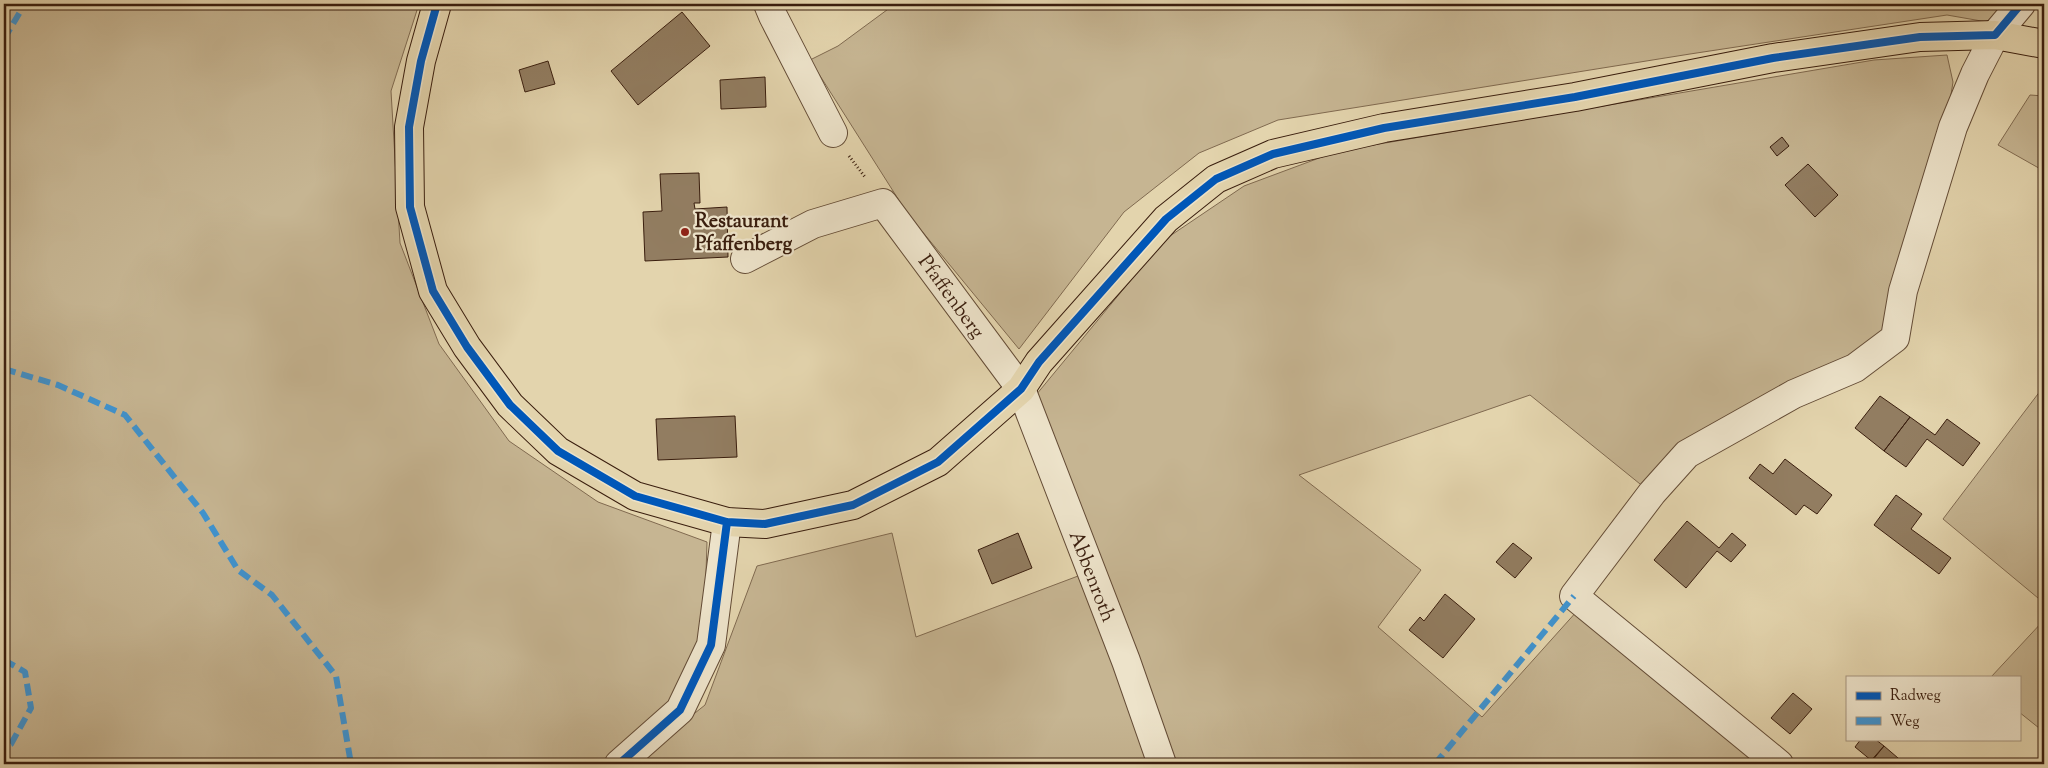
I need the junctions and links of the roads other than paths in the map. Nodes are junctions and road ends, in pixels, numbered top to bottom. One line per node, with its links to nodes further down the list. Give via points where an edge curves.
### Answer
1 (437, 4): 9 (main road, via 421,60 408,127 410,207 433,292 510,405 558,451 635,496)
2 (768, 4): 6 (street)
3 (2022, 4): 4 (street)
4 (1996, 35): 5 (main road); 8 (main road, via 1920,37 1773,58 1575,98 1384,128 1273,154 1216,179 1166,219 1039,362); 12 (street, via 1975,74 1953,128 1903,291 1895,338 1855,368 1794,394 1688,454 1652,493 1574,596)
5 (2044, 44)
6 (833, 133)
7 (745, 259): 8 (street, Pfaffenberg, via 813,224 883,203)
8 (1021, 389): 9 (main road, via 938,462 853,505 765,524); 11 (street, Abbenroth, via 1126,661)
9 (727, 522): 10 (street, via 711,645 680,710)
10 (619, 764)
11 (1162, 764)
12 (1779, 764)

